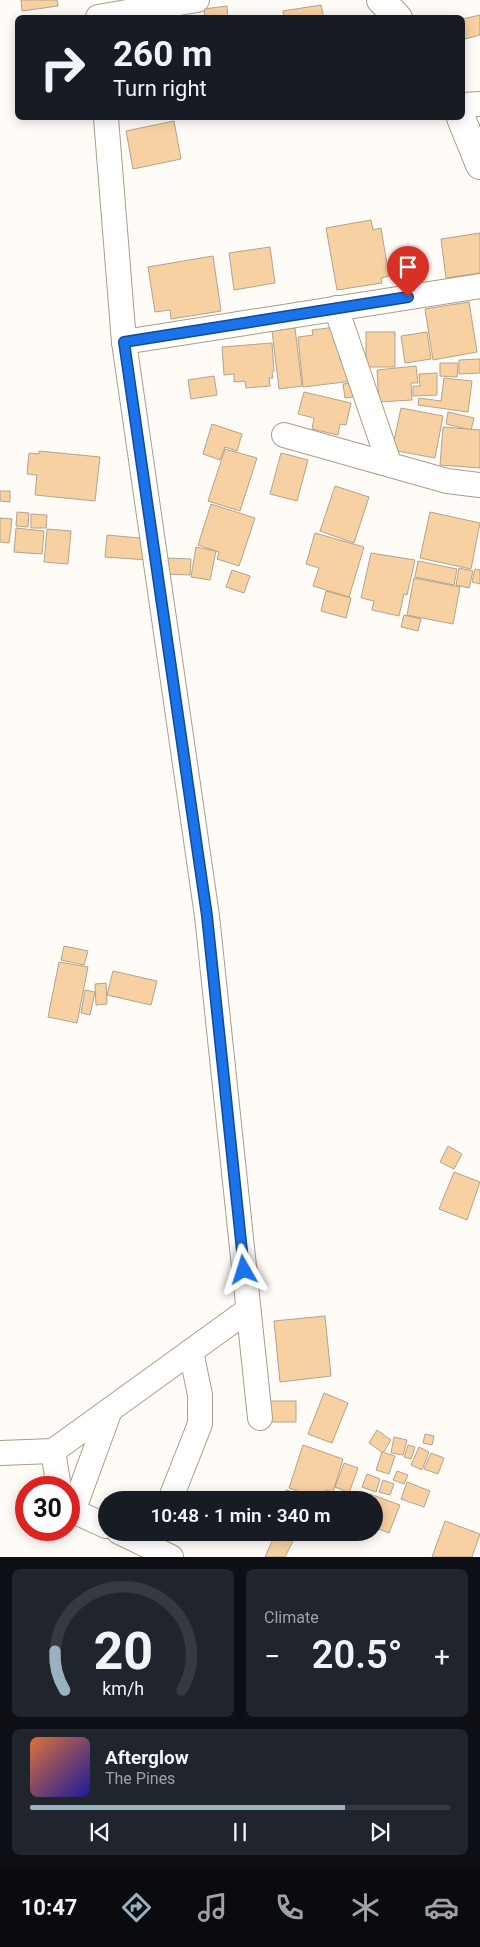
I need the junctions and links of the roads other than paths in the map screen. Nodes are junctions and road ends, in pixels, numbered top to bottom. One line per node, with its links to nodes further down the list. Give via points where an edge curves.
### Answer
1 (96, 0): 4 (street)
2 (197, 0): 5 (street)
3 (382, 0): 6 (main road)
4 (98, 15)
5 (110, 15)
6 (395, 15)
7 (480, 104): 8 (street)
8 (465, 106)
9 (106, 120): 14 (street)
10 (462, 120): 11 (main road)
11 (480, 165)
12 (480, 286): 13 (street)
13 (336, 308): 14 (street); 16 (street)
14 (124, 342): 18 (street, via 207,916)
15 (284, 435): 16 (street)
16 (389, 463): 17 (street, via 447,481)
17 (480, 485)
18 (248, 1310): 19 (street); 21 (street)
19 (191, 1351): 20 (street); 26 (street, via 200,1395 200,1424)
20 (110, 1410): 22 (street); 25 (street)
21 (260, 1418)
22 (53, 1450): 23 (street); 24 (street)
23 (0, 1453)
24 (57, 1476)
25 (80, 1487)
26 (174, 1491)
27 (80, 1514): 28 (street)
28 (98, 1522)
29 (145, 1541): 30 (street)
30 (160, 1546)

